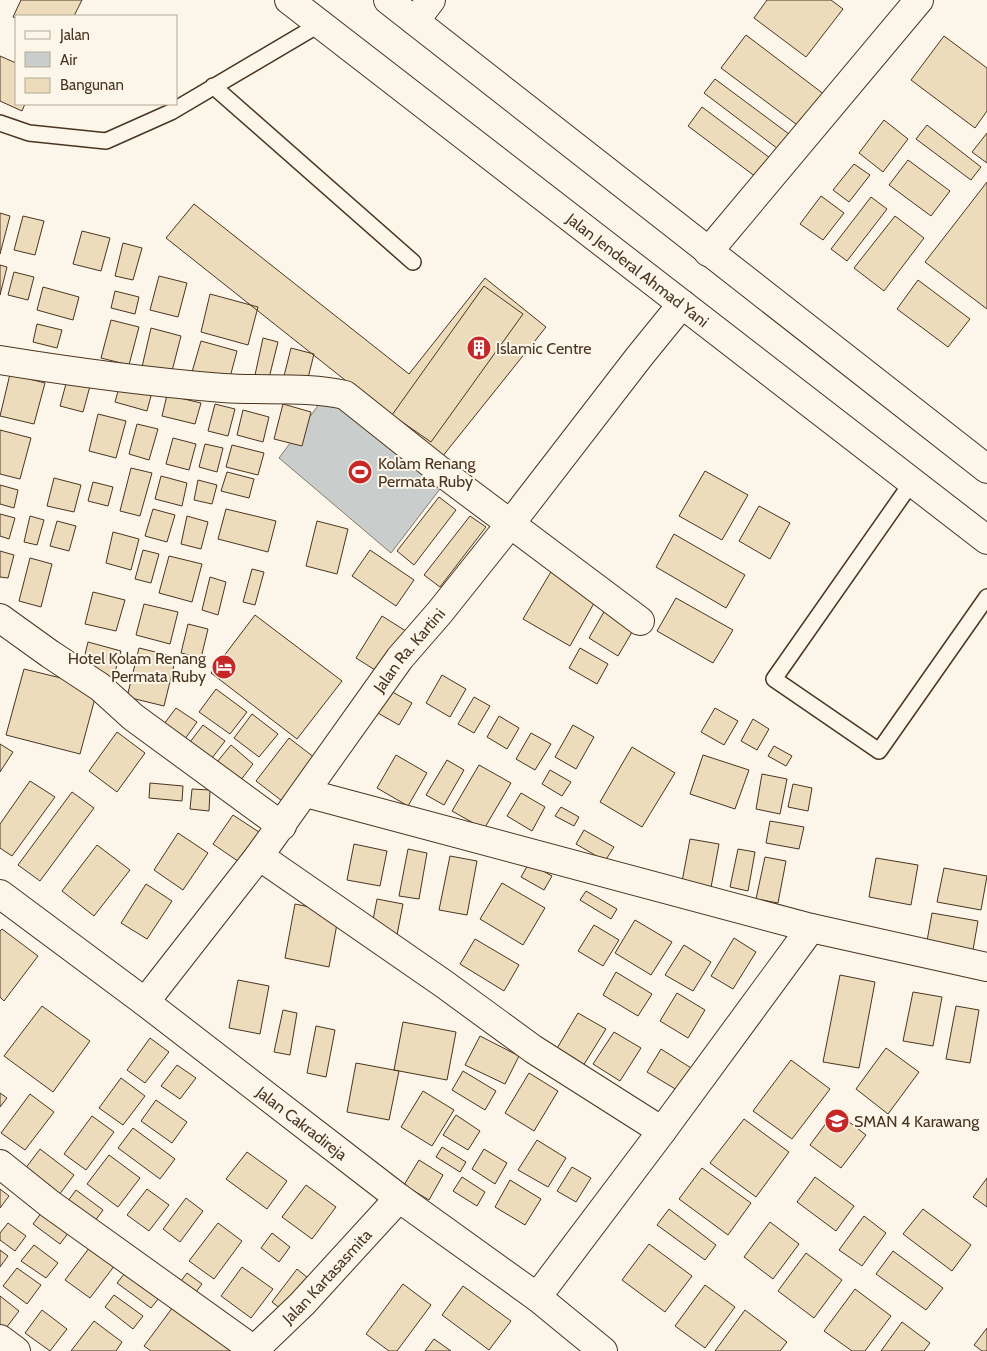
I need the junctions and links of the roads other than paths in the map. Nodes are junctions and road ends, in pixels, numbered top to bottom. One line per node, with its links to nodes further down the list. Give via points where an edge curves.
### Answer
1 (289, 0): 5 (street, Jalan Jenderal Ahmad Yani)
2 (388, 0): 4 (street)
3 (919, 0): 8 (street)
4 (423, 10): 8 (street)
5 (320, 24): 6 (lane); 10 (street, Jalan Jenderal Ahmad Yani)
6 (213, 86): 7 (lane, via 171,112 106,141 29,133); 9 (lane)
7 (0, 123)
8 (708, 252): 12 (street)
9 (413, 262)
10 (682, 304): 13 (street, Jalan Jenderal Ahmad Yani); 14 (street, Jalan Ra. Kartini)
11 (0, 360): 14 (street, via 153,381 260,390 326,390 345,395)
12 (987, 468)
13 (912, 482): 15 (street, Jalan Jenderal Ahmad Yani); 16 (lane, via 774,679 879,751)
14 (511, 523): 18 (street); 19 (street, Jalan Ra. Kartini, via 400,658)
15 (987, 540)
16 (987, 597)
17 (0, 618): 20 (street, via 100,687 133,717)
18 (640, 621)
19 (306, 793): 20 (street, Jalan Ra. Kartini); 23 (street)
20 (282, 826): 21 (street, Jalan Ra. Kartini)
21 (260, 856): 25 (street, Jalan Ra. Kartini); 26 (street, via 533,1049)
22 (0, 894): 25 (street, Jalan Cakradireja)
23 (811, 928): 24 (street); 26 (street)
24 (987, 966)
25 (145, 1002): 28 (street, Jalan Cakradireja)
26 (662, 1131): 29 (street)
27 (0, 1164): 31 (street, via 50,1204)
28 (399, 1198): 29 (street, Jalan Cakradireja); 31 (street, Jalan Kartasasmita, via 302,1304)
29 (536, 1298): 33 (street, Jalan Cakradireja)
30 (0, 1339): 32 (street)
31 (254, 1350)
32 (16, 1351)
33 (603, 1351)

